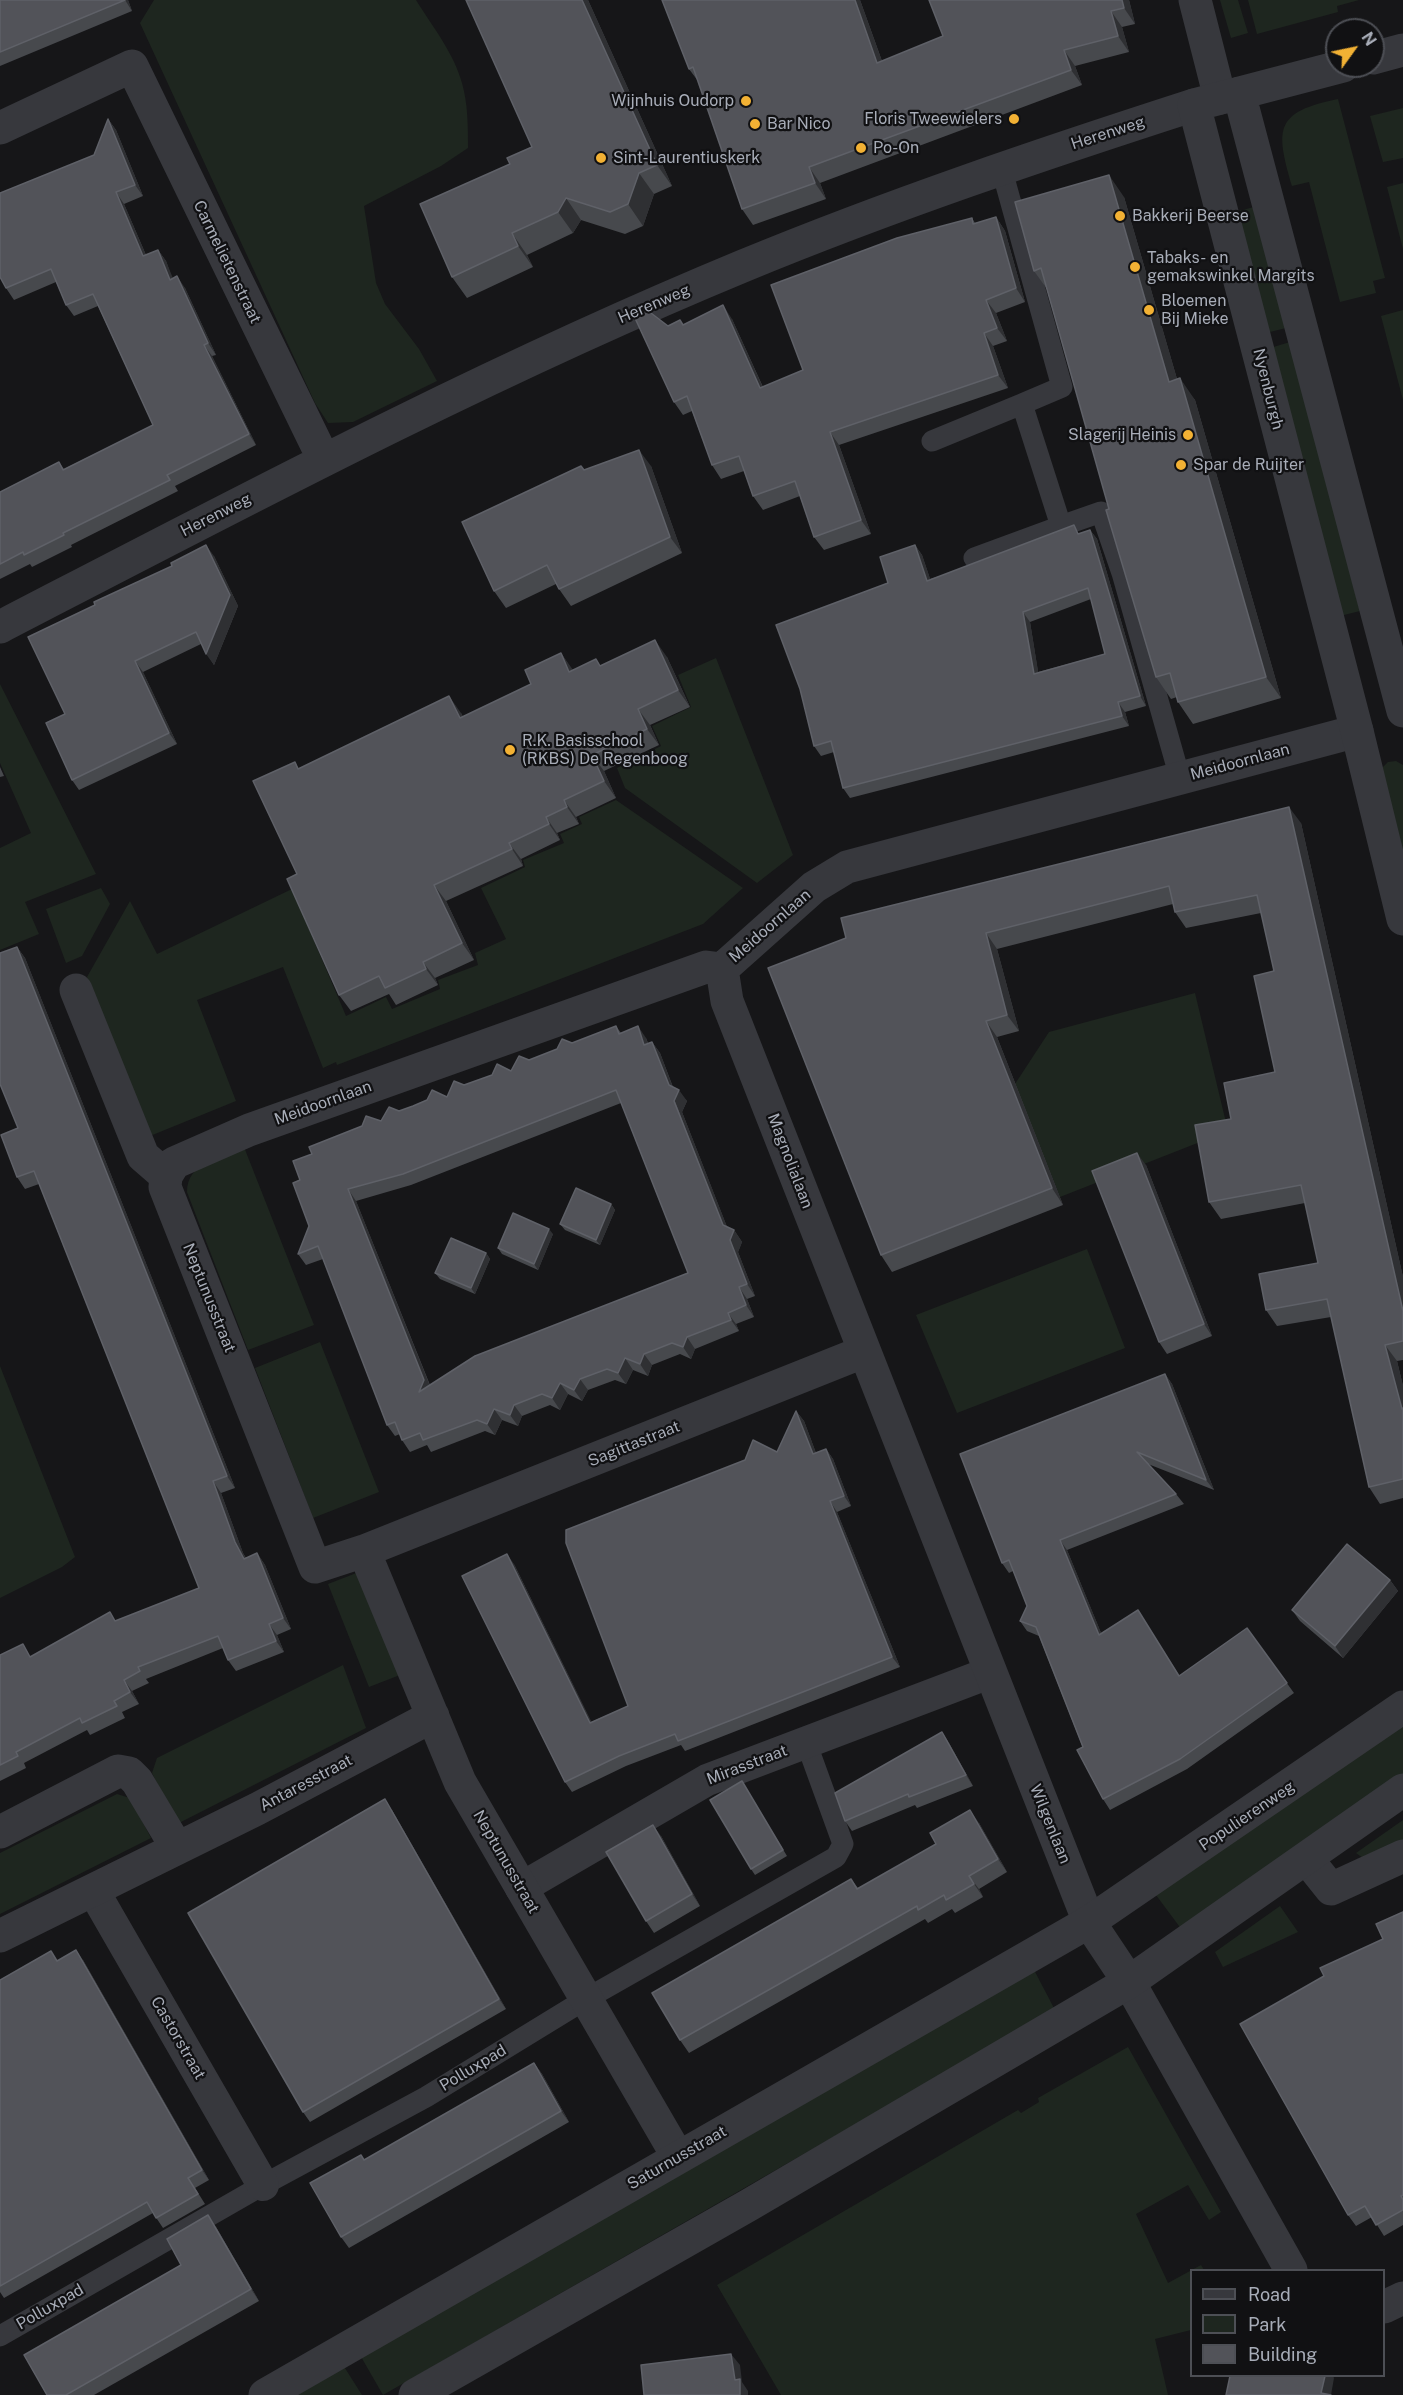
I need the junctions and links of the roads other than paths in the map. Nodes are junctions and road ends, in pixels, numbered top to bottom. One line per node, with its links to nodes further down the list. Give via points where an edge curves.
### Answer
1 (1195, 0): 5 (street)
2 (1403, 51): 3 (street)
3 (1385, 55)
4 (1325, 70): 5 (street, Herenweg)
5 (1218, 98): 7 (street, Herenweg); 14 (street); 15 (street, Nyenburgh)
6 (0, 128): 10 (street, Carmelietenstraat, via 132,66)
7 (1001, 167): 8 (lane, via 1062,387); 10 (street, Herenweg, via 745,265)
8 (1022, 404): 9 (lane); 11 (lane)
9 (932, 441)
10 (323, 458): 13 (street, Herenweg)
11 (1061, 526): 12 (lane); 16 (lane, via 1101,512)
12 (974, 558)
13 (0, 627)
14 (1403, 712): 15 (street)
15 (1358, 731): 16 (street, Meidoornlaan); 17 (street)
16 (1180, 778): 18 (street, Meidoornlaan, via 847,867 814,887)
17 (1403, 919)
18 (722, 969): 20 (street, Meidoornlaan, via 706,967 249,1130 174,1163); 21 (street, Magnolialaan, via 727,1001)
19 (76, 990): 20 (street, via 143,1156)
20 (166, 1176): 23 (street, Neptunusstraat, via 165,1187 315,1567)
21 (863, 1352): 22 (street, Sagittastraat); 24 (street, Wilgenlaan)
22 (405, 1534): 23 (street, Neptunusstraat)
23 (364, 1551): 26 (street, Neptunusstraat)
24 (989, 1673): 27 (street, Mirasstraat); 35 (street, Wilgenlaan)
25 (1403, 1707): 35 (street, Populierenweg)
26 (433, 1716): 30 (street, Antaresstraat); 33 (street, Neptunusstraat, via 460,1782)
27 (806, 1742): 33 (street, Mirasstraat, via 707,1780); 38 (lane, Polluxpad, via 843,1844 836,1857)
28 (1403, 1790): 32 (street)
29 (0, 1832): 30 (street, via 118,1771 129,1773 137,1781)
30 (177, 1848): 34 (street, Antaresstraat)
31 (1403, 1856): 32 (street, via 1331,1889)
32 (1307, 1859): 37 (street)
33 (520, 1888): 38 (street, Neptunusstraat)
34 (93, 1890): 36 (street, Antaresstraat); 40 (street, Castorstraat)
35 (1089, 1922): 37 (street, Wilgenlaan); 39 (street, Saturnusstraat)
36 (0, 1936)
37 (1129, 1982): 41 (street, Wilgenlaan); 46 (street)
38 (586, 1999): 39 (street, Neptunusstraat); 40 (lane, Polluxpad, via 426,2097)
39 (678, 2157): 45 (street, Saturnusstraat)
40 (263, 2185): 44 (lane, Polluxpad)
41 (1290, 2269)
42 (1403, 2298): 43 (street)
43 (1385, 2306)
44 (0, 2336)
45 (266, 2395)
46 (415, 2395)

